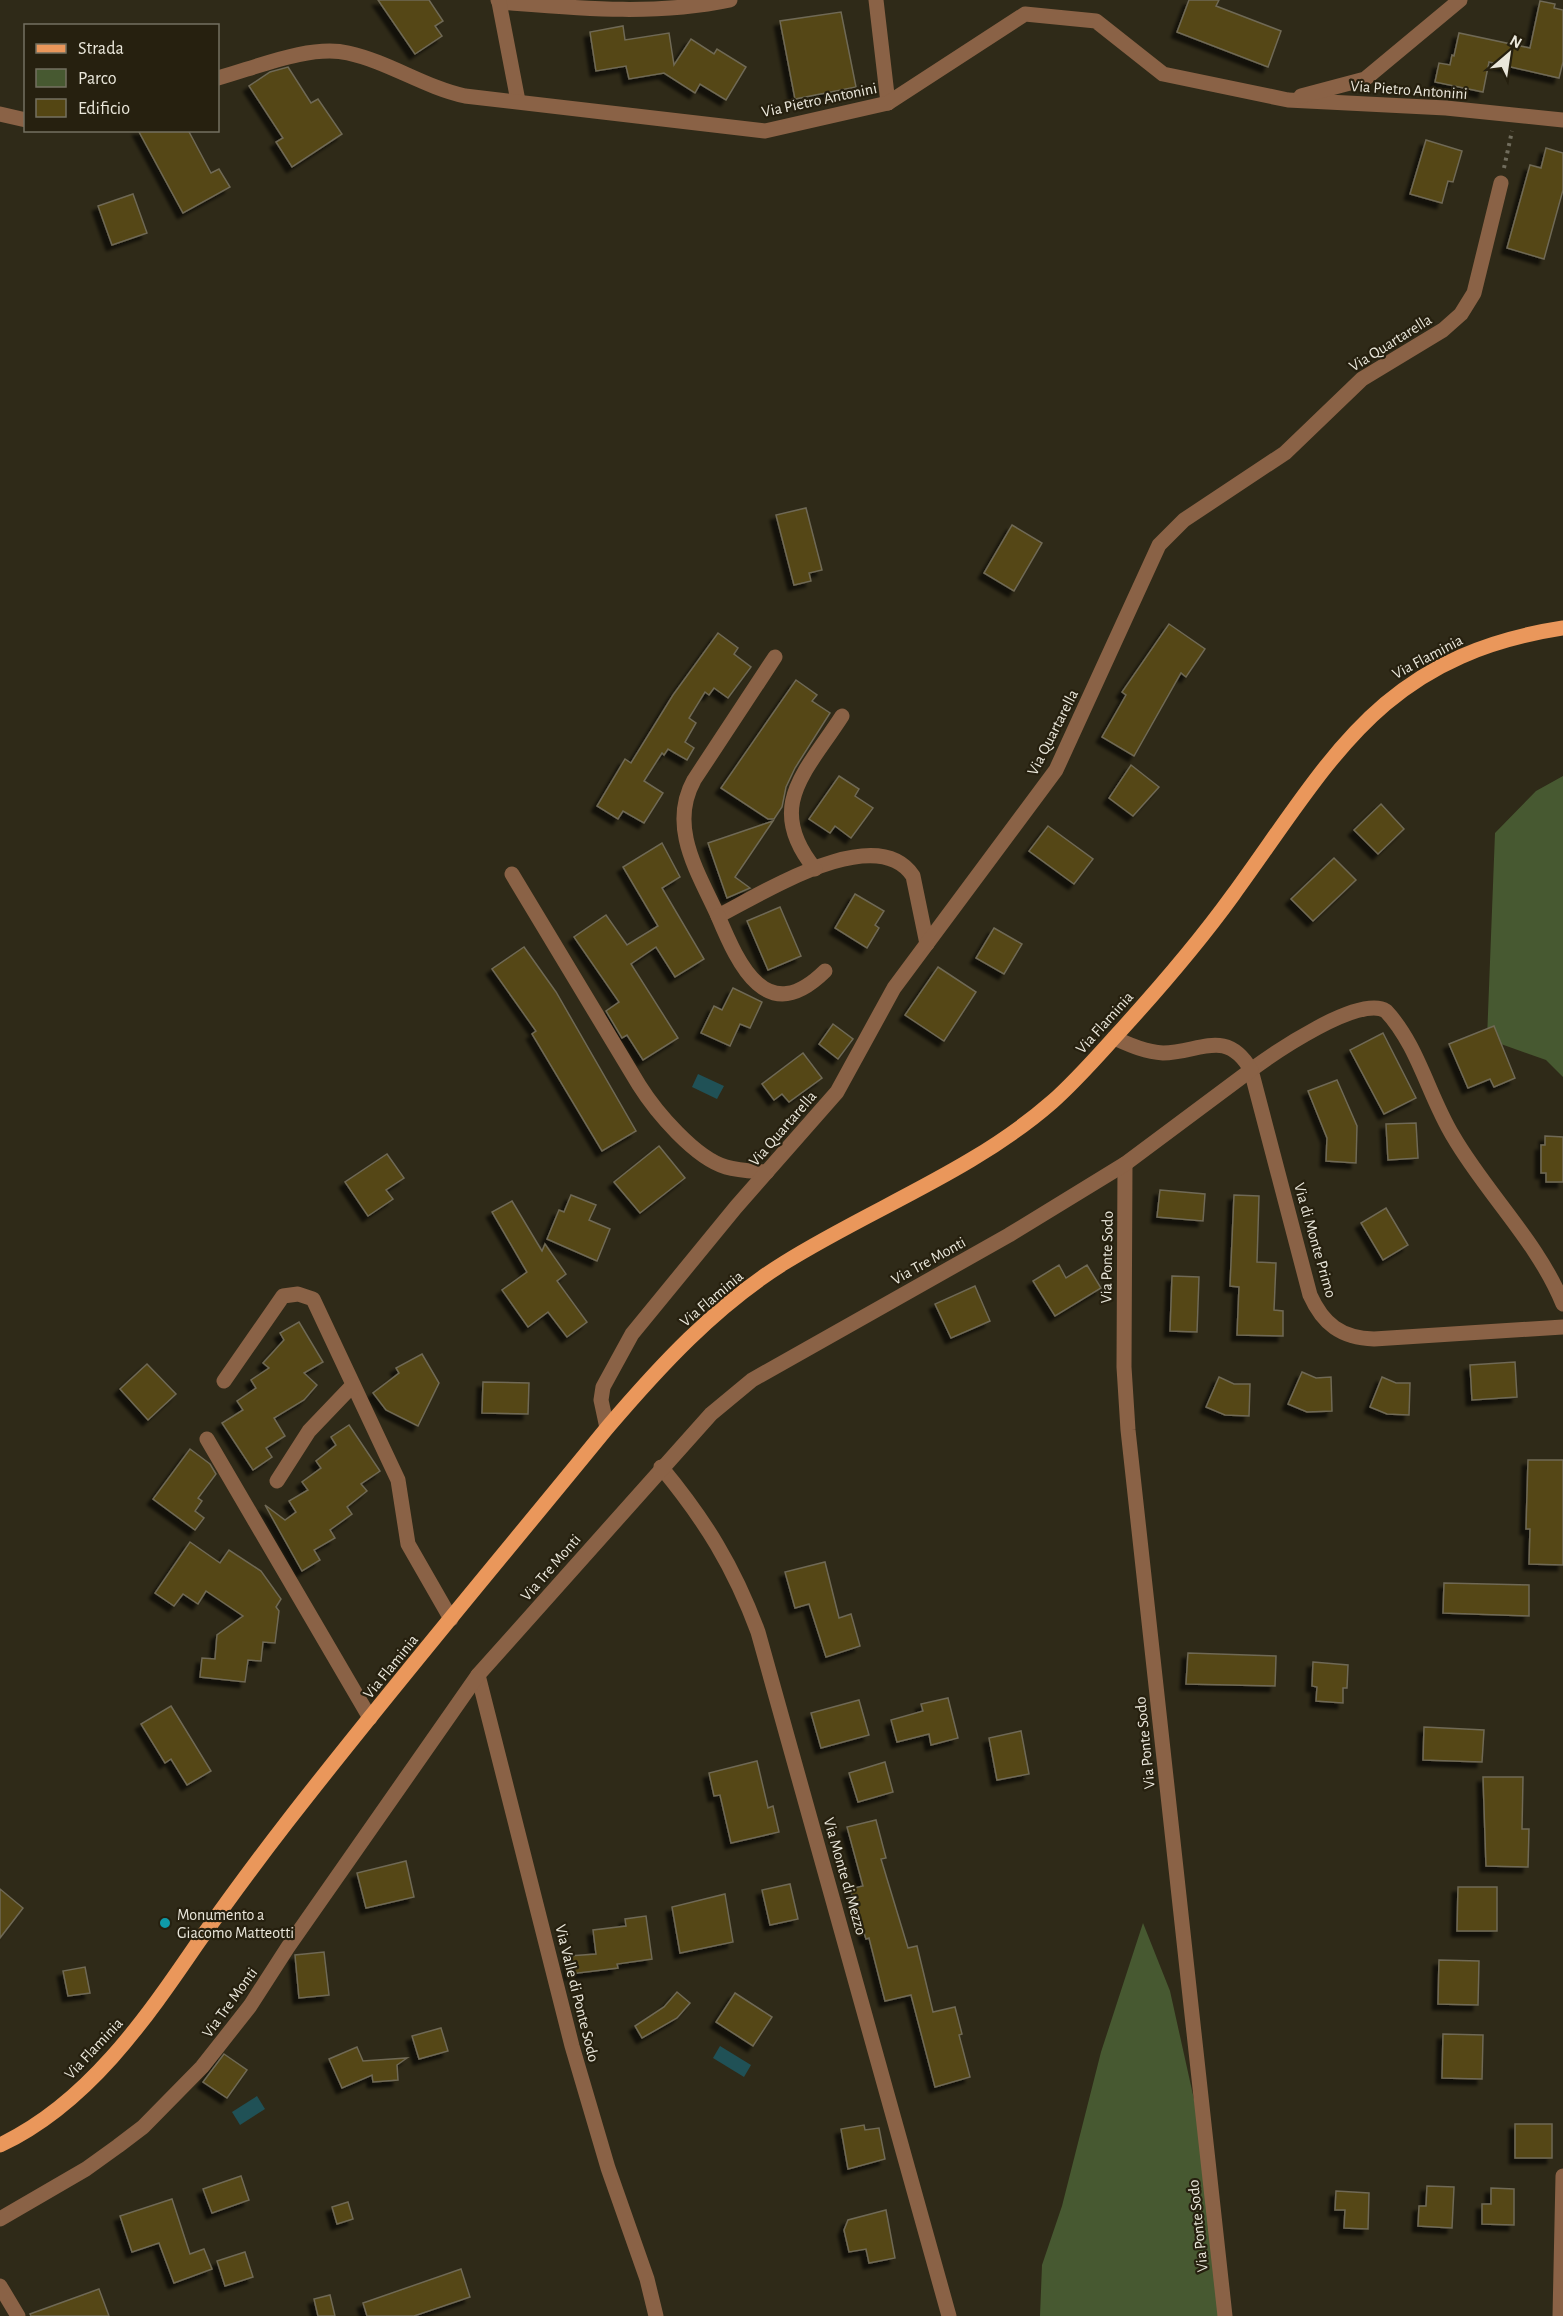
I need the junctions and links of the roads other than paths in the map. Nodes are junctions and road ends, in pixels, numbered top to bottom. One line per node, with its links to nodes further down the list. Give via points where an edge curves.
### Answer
1 (730, 0): 4 (street, via 600,9)
2 (876, 0): 8 (street)
3 (1460, 0): 6 (street, Via Pietro Antonini, via 1365,79)
4 (499, 1): 7 (street)
5 (219, 78): 7 (street, Via Pietro Antonini, via 329,51 357,55 457,94)
6 (1288, 100): 8 (street, Via Pietro Antonini, via 1163,74 1096,21 1025,14); 11 (street, Via Pietro Antonini, via 1446,108)
7 (518, 101): 8 (street, Via Pietro Antonini, via 765,132)
8 (888, 103)
9 (0, 114): 10 (street)
10 (24, 120)
11 (1563, 120)
12 (1501, 183): 19 (street, Via Quartarella, via 1474,293 1461,314 1443,330 1362,379 1285,453 1184,520 1160,545 1056,770)
13 (1563, 628): 21 (main road, Via Flaminia, via 1487,645 1420,677 1382,705 1332,758 1207,931)
14 (775, 657): 18 (street, via 694,780 684,802 685,837)
15 (842, 716): 16 (street, via 791,801 795,839)
16 (815, 869): 18 (street); 19 (street, via 861,854 907,868 915,880)
17 (512, 874): 24 (street, via 656,1109 712,1162)
18 (718, 916): 20 (street, via 740,965 765,989 792,994 809,987)
19 (927, 944): 24 (street, Via Quartarella, via 882,1007 843,1083)
20 (825, 971)
21 (1114, 1038): 22 (street, via 1155,1052 1210,1044 1224,1046); 29 (main road, Via Flaminia, via 1066,1089 1022,1127 780,1265 727,1305 647,1380)
22 (1251, 1070): 23 (street, Via Tre Monti); 25 (street, Via Tre Monti, via 1309,1032 1367,1008 1382,1008 1394,1020 1452,1136 1527,1244); 26 (street, Via di Monte Primo, via 1310,1295 1328,1324 1351,1336 1374,1339)
23 (1125, 1164): 31 (street, Via Tre Monti, via 1009,1235 752,1380 711,1414); 43 (street, Via Ponte Sodo, via 1123,1332 1128,1430)
24 (767, 1172): 29 (street, Via Quartarella, via 632,1334 611,1369 601,1400)
25 (1563, 1304)
26 (1563, 1327)
27 (224, 1381): 28 (street, via 283,1296 298,1294 314,1299)
28 (353, 1384): 32 (street, via 309,1431); 33 (street, via 398,1480 408,1544)
29 (607, 1428): 33 (main road, Via Flaminia)
30 (207, 1439): 35 (street)
31 (661, 1467): 34 (street, Via Tre Monti); 42 (street, Via Monte di Mezzo, via 721,1548 758,1632)
32 (277, 1481)
33 (451, 1619): 35 (main road, Via Flaminia)
34 (478, 1675): 38 (street, Via Tre Monti, via 250,2006 202,2067 126,2140 86,2169); 41 (street, Via Valle di Ponte Sodo, via 572,2046)
35 (370, 1718): 36 (main road, Via Flaminia, via 285,1824 122,2045 72,2096)
36 (0, 2145)
37 (1563, 2176): 44 (street)
38 (0, 2219)
39 (0, 2286): 40 (street)
40 (18, 2316)
41 (656, 2316)
42 (949, 2316)
43 (1225, 2316)
44 (1560, 2316)

